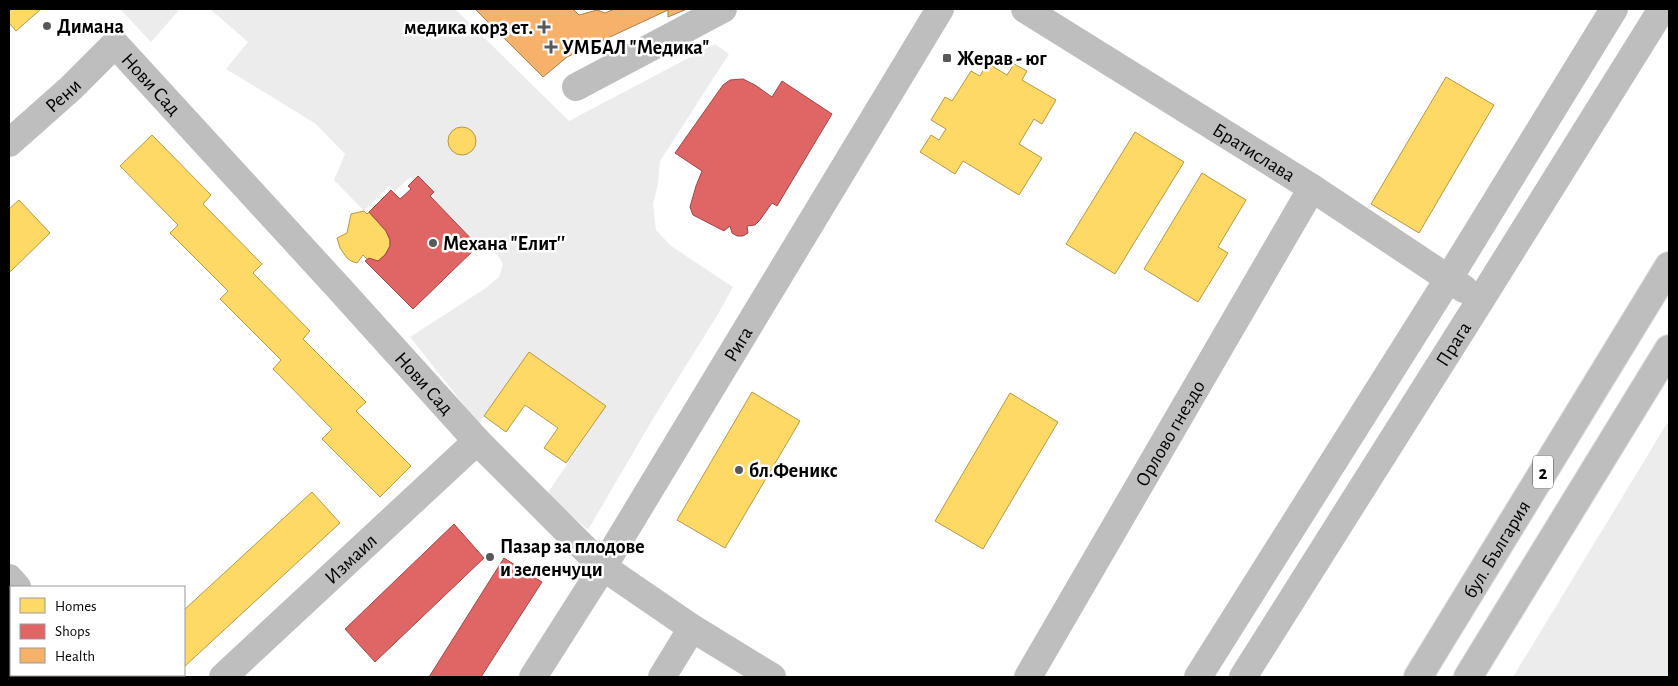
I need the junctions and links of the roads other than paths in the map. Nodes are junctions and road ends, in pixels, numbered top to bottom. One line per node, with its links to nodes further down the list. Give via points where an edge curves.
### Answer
1 (723, 9): 7 (main road)
2 (940, 9): 15 (main road, Рига)
3 (1025, 9): 9 (main road, Братислава)
4 (1614, 9): 11 (main road)
5 (1662, 9): 12 (main road, Прага)
6 (115, 44): 8 (main road, Рени); 14 (main road, Нови Сад)
7 (576, 86)
8 (9, 143)
9 (1312, 188): 11 (main road, Братислава); 21 (main road, Орлово гнездо)
10 (1669, 266): 24 (main road, бул. България / 2)
11 (1450, 278): 12 (main road, Братислава); 22 (main road)
12 (1480, 301): 23 (main road, Прага)
13 (1669, 349): 25 (main road, 2)
14 (477, 441): 15 (main road, Нови Сад); 17 (main road, Измаил)
15 (603, 567): 16 (main road, Нови Сад); 18 (main road, Рига)
16 (692, 628): 19 (main road); 20 (main road, Нови Сад)
17 (223, 677)
18 (533, 677)
19 (662, 677)
20 (772, 677)
21 (1028, 677)
22 (1198, 677)
23 (1243, 677)
24 (1418, 677)
25 (1468, 677)

